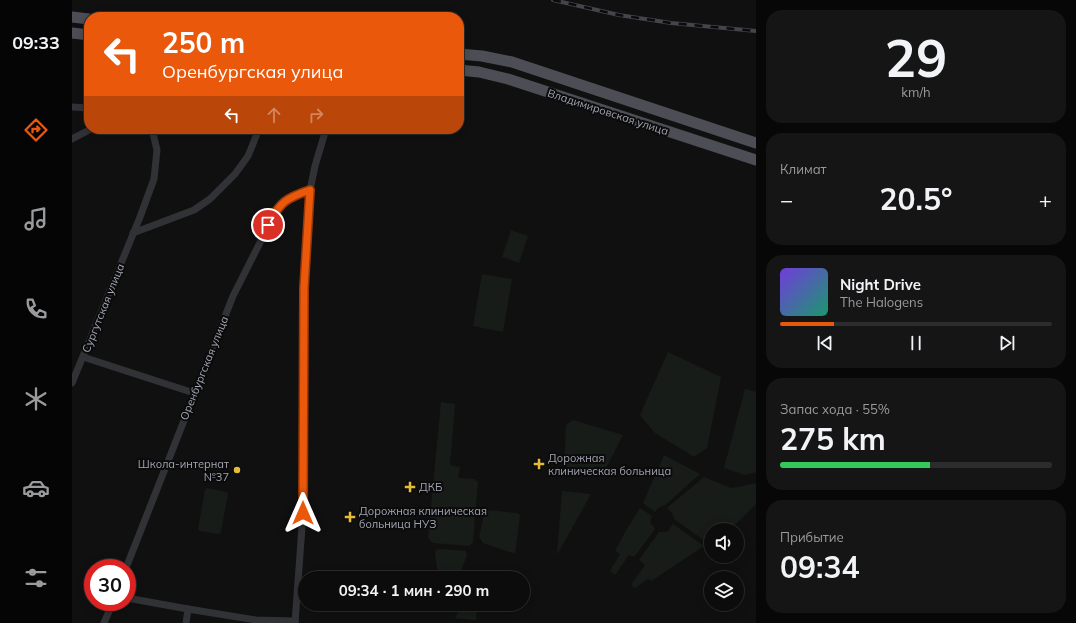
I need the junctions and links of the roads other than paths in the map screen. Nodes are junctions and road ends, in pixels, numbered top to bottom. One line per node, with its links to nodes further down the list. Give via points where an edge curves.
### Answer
1 (72, 17): 2 (main road)
2 (84, 18)
3 (72, 33): 4 (main road)
4 (84, 34)
5 (464, 54): 14 (main road, Владимировская улица, via 512,62)
6 (464, 70): 15 (main road, Владимировская улица, via 508,79)
7 (72, 107): 8 (street)
8 (84, 108)
9 (84, 133): 13 (street)
10 (153, 134): 17 (street, Сургутская улица, via 157,150 154,179)
11 (257, 134): 17 (street, via 248,156 235,174 210,199 188,212)
12 (325, 134): 16 (street)
13 (72, 139)
14 (756, 143)
15 (756, 160)
16 (310, 190): 20 (street, Оренбургская улица, via 292,196 276,211 233,296); 25 (street, via 304,288 303,513)
17 (133, 233): 18 (street, Сургутская улица)
18 (83, 357): 19 (street, Сургутская улица); 20 (street)
19 (72, 383)
20 (194, 393): 21 (street, Оренбургская улица)
21 (129, 559)
22 (136, 600): 23 (street)
23 (188, 609): 25 (street, via 256,620); 27 (street)
24 (109, 611): 26 (street)
25 (295, 622)
26 (104, 623)
27 (186, 623)

